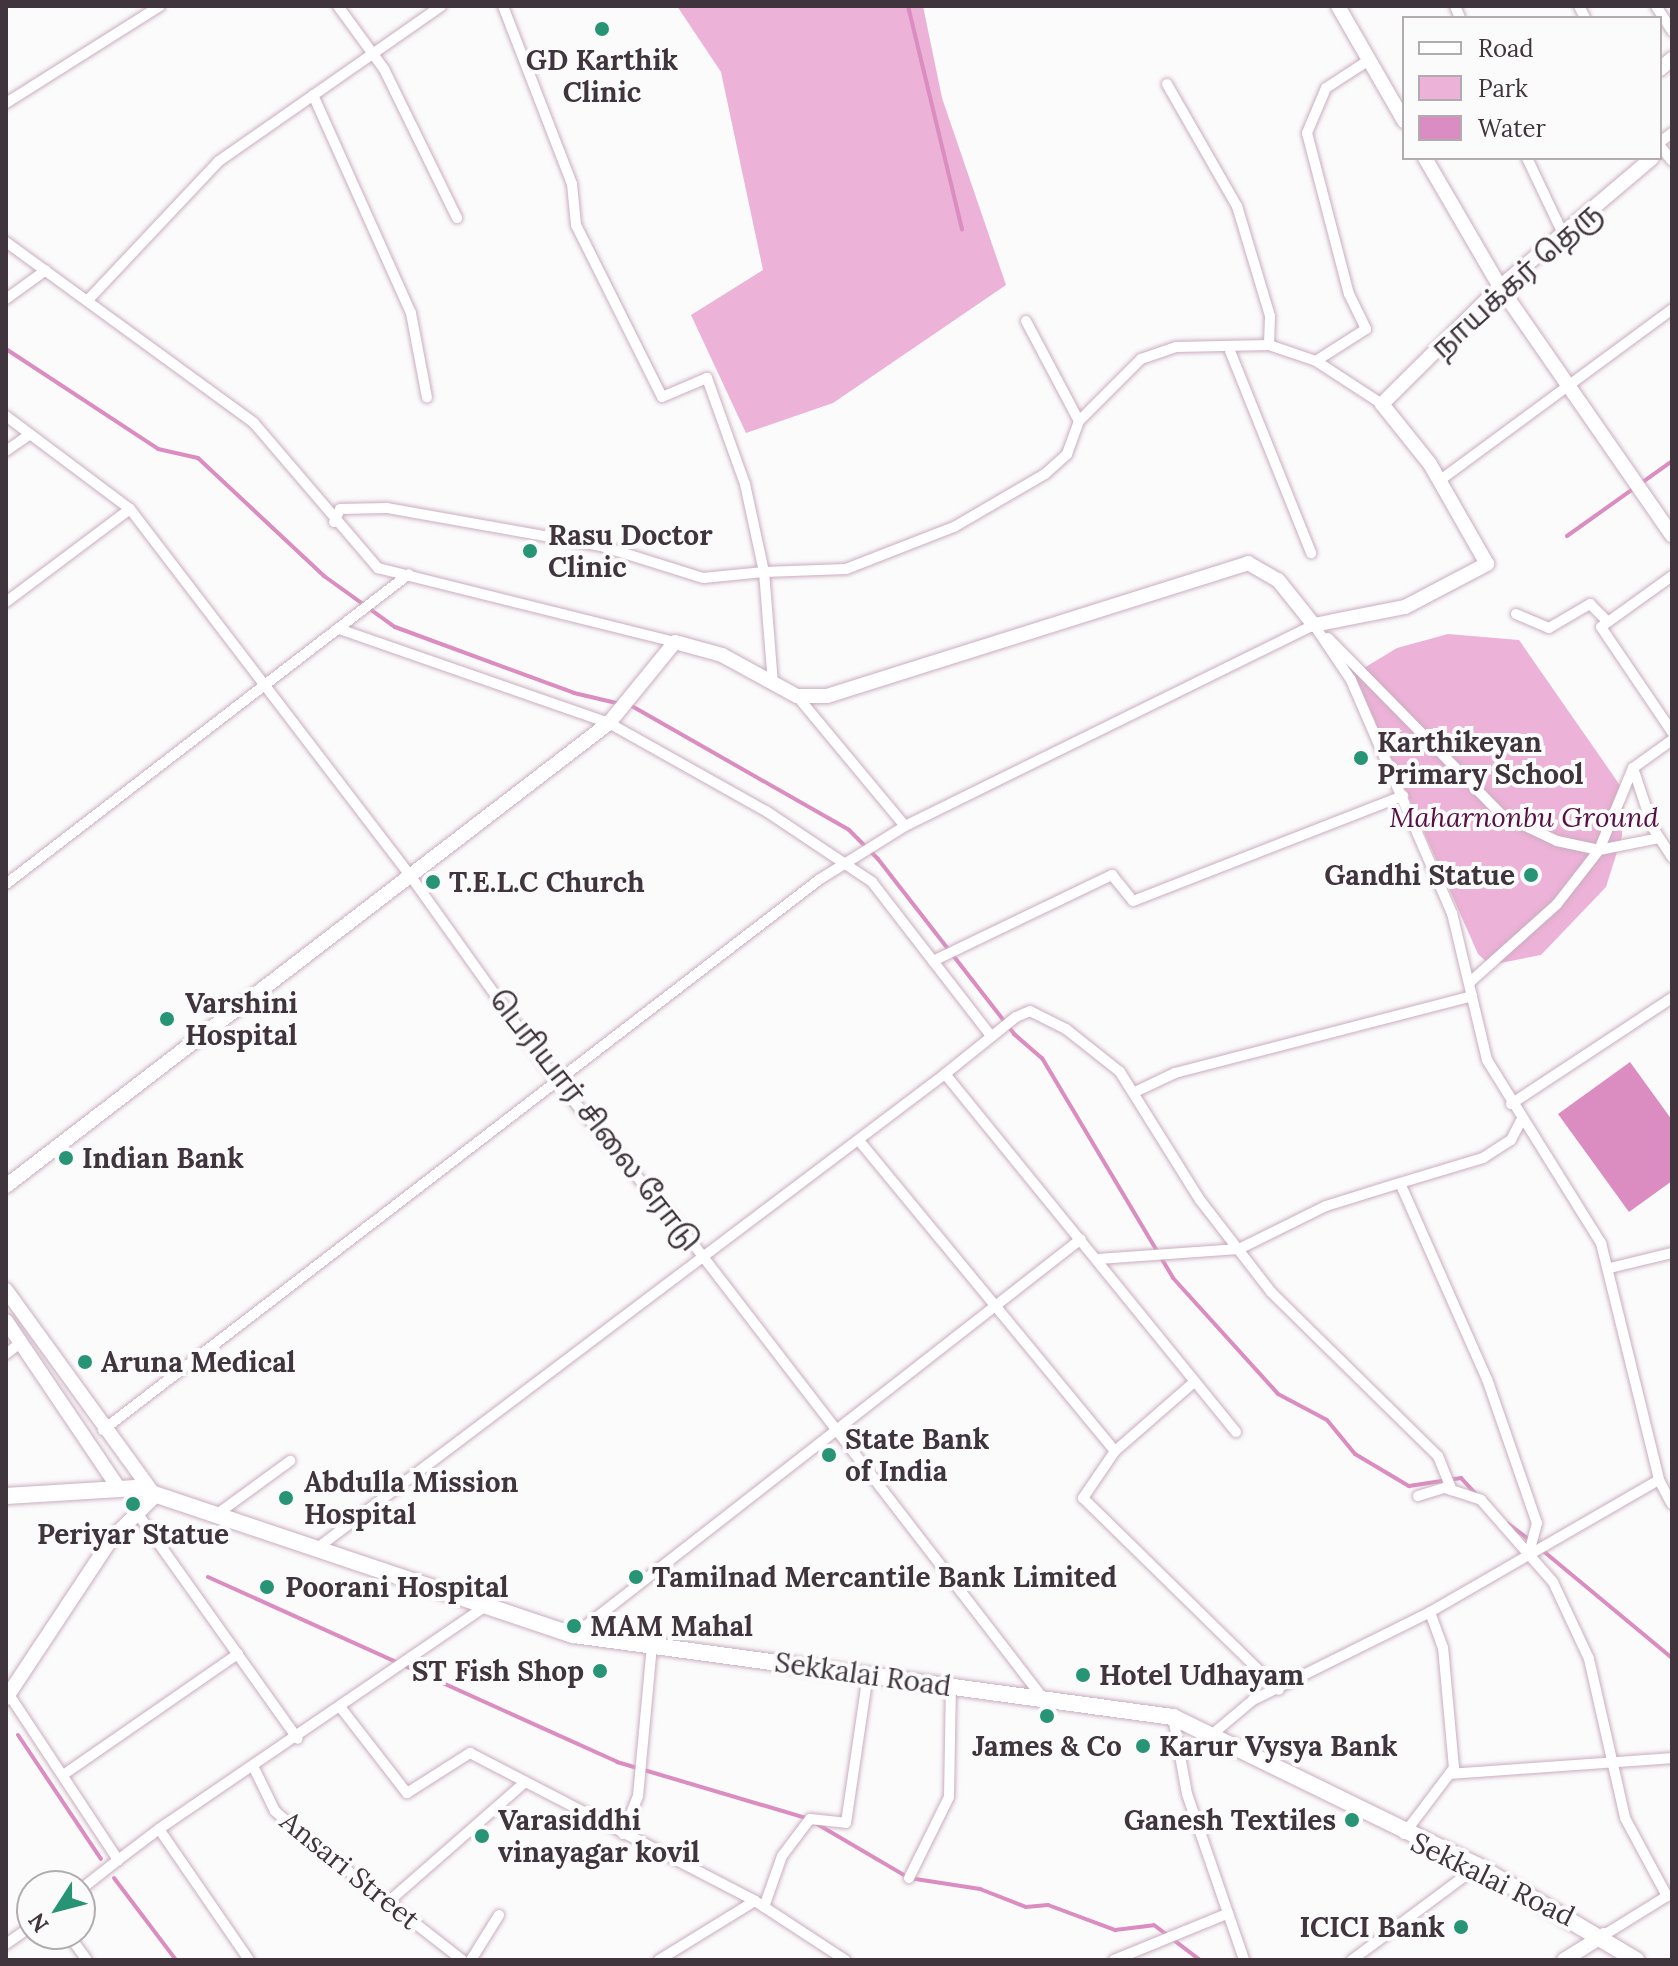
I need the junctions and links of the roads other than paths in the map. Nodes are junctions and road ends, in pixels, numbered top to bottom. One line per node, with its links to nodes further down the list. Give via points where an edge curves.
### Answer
1 (160, 6): 13 (street)
2 (338, 6): 9 (street)
3 (441, 6): 7 (street)
4 (503, 6): 42 (street, via 572,184 576,225 662,397 707,378 745,484)
5 (1338, 6): 10 (street)
6 (1656, 6): 8 (street)
7 (429, 9): 9 (street)
8 (1672, 31)
9 (371, 54): 12 (street); 18 (street, via 430,152)
10 (1369, 60): 14 (street); 29 (street, via 1326,88 1307,133 1349,294 1366,329)
11 (1167, 84): 27 (street, via 1237,206 1270,316)
12 (313, 95): 24 (street, via 219,161); 31 (street, via 411,313)
13 (6, 103)
14 (1402, 118)
15 (1426, 160): 22 (street)
16 (1528, 160): 19 (street)
17 (1650, 160): 19 (street, நாயக்கர் தெரு)
18 (457, 218)
19 (1565, 238): 22 (street, நாயக்கர் தெரு)
20 (6, 242): 21 (street)
21 (46, 270): 23 (street); 24 (street)
22 (1500, 287): 30 (street); 32 (street, நாயக்கர் தெரு)
23 (6, 299)
24 (88, 300): 39 (street, via 254,423)
25 (1672, 309): 30 (street)
26 (1026, 321): 34 (street)
27 (1269, 345): 28 (street); 29 (street)
28 (1230, 351): 34 (street, via 1176,347 1141,359); 41 (street)
29 (1316, 361): 32 (street)
30 (1567, 386): 37 (street); 40 (street)
31 (427, 398)
32 (1382, 404): 37 (street)
33 (6, 416): 35 (street, பெரியார் சிலை ரோடு)
34 (1079, 421): 42 (street, via 1067,454 1045,474 954,527 846,569)
35 (30, 434): 36 (street); 38 (street, பெரியார் சிலை ரோடு)
36 (6, 451)
37 (1439, 481): 48 (street, via 1487,564 1405,607)
38 (130, 509): 45 (street); 51 (street, பெரியார் சிலை ரோடு)
39 (334, 522): 42 (street, via 340,509 387,508 601,546 703,578); 43 (street, via 378,568)
40 (1672, 535)
41 (1311, 553)
42 (764, 572): 52 (street)
43 (409, 574): 49 (street); 50 (street)
44 (1672, 576): 47 (street)
45 (6, 602)
46 (1516, 614): 47 (street, via 1549,628 1590,604)
47 (1608, 622): 55 (street, via 1601,627 1606,641)
48 (1314, 625): 53 (street, via 1278,580 1248,563 827,696); 58 (street, via 1351,680); 59 (street); 61 (street, via 1502,815 1557,841)
49 (342, 630): 51 (street); 54 (street)
50 (675, 642): 52 (street, via 722,655); 54 (street)
51 (263, 683): 64 (street, பெரியார் சிலை ரோடு); 65 (street)
52 (773, 684): 53 (street)
53 (797, 696): 59 (street)
54 (609, 723): 63 (street); 64 (street)
55 (1672, 732)
56 (1672, 740): 57 (street)
57 (1633, 768): 60 (street); 61 (street)
58 (1403, 796): 66 (street, via 1133,901 1112,875); 67 (street, via 1452,913)
59 (905, 826): 63 (street)
60 (1659, 838): 61 (street); 62 (street)
61 (1599, 850): 67 (street, via 1557,904)
62 (1672, 857)
63 (846, 862): 66 (street, via 872,882); 72 (street)
64 (409, 874): 72 (street, பெரியார் சிலை ரோடு); 78 (street)
65 (6, 884)
66 (933, 961): 70 (street)
67 (1469, 983): 68 (street)
68 (1472, 996): 73 (street, via 1175,1073); 74 (street, via 1487,1060)
69 (1672, 998): 74 (street)
70 (992, 1034): 71 (street); 73 (street, via 1030,1011 1066,1029)
71 (945, 1074): 76 (street); 79 (street)
72 (556, 1080): 82 (street, பெரியார் சிலை ரோடு); 91 (street)
73 (1135, 1092): 80 (street)
74 (1511, 1104): 75 (street)
75 (1521, 1120): 77 (street, via 1511,1140 1483,1158); 84 (street)
76 (861, 1143): 82 (street); 86 (street)
77 (1400, 1183): 80 (street, via 1326,1206); 106 (street, via 1487,1379 1537,1523)
78 (6, 1186)
79 (1081, 1239): 83 (street); 86 (street)
80 (1239, 1249): 83 (street); 98 (street, via 1271,1292 1438,1456)
81 (1672, 1253): 84 (street)
82 (703, 1257): 92 (street, பெரியார் சிலை ரோடு); 105 (street)
83 (1098, 1259): 90 (street)
84 (1610, 1268): 96 (street)
85 (6, 1290): 91 (street)
86 (996, 1305): 92 (street); 94 (street)
87 (6, 1321): 88 (street)
88 (20, 1343): 89 (street); 97 (street)
89 (6, 1354)
90 (1193, 1383): 93 (street); 94 (street)
91 (103, 1430): 100 (street)
92 (836, 1432): 109 (street); 116 (street, பெரியார் சிலை ரோடு)
93 (1236, 1432)
94 (1115, 1451): 114 (street, via 1083,1498 1090,1512 1194,1599)
95 (290, 1461): 103 (street)
96 (1659, 1480): 102 (street); 106 (street)
97 (118, 1487): 99 (main road, Sekkalai Road); 100 (main road, Sekkalai Road)
98 (1452, 1490): 101 (street); 106 (street, via 1481,1500)
99 (6, 1496)
100 (155, 1496): 103 (main road, Sekkalai Road); 104 (street)
101 (1418, 1496)
102 (1672, 1504)
103 (220, 1512): 105 (main road, Sekkalai Road)
104 (140, 1517): 111 (street); 115 (street, via 112,1538)
105 (320, 1546): 107 (main road, Sekkalai Road)
106 (1529, 1552): 108 (street); 122 (street, via 1553,1582 1589,1659)
107 (481, 1609): 109 (main road, Sekkalai Road); 117 (street)
108 (1430, 1612): 114 (street); 124 (street, via 1443,1648)
109 (574, 1635): 110 (main road, Sekkalai Road)
110 (652, 1646): 112 (main road, Sekkalai Road); 128 (street, via 638,1796)
111 (238, 1654): 120 (street); 125 (street)
112 (868, 1674): 113 (main road, Sekkalai Road); 136 (street, via 846,1823 810,1819 782,1856)
113 (951, 1685): 116 (main road, Sekkalai Road); 133 (street, via 949,1797)
114 (1279, 1690): 119 (street)
115 (7, 1694): 125 (street)
116 (1042, 1697): 118 (main road, Sekkalai Road)
117 (341, 1708): 120 (street); 126 (street, via 407,1793 470,1753)
118 (1173, 1717): 119 (main road, Sekkalai Road); 137 (street, via 1187,1794)
119 (1215, 1732): 129 (main road, Sekkalai Road)
120 (298, 1739): 123 (street)
121 (1672, 1758): 122 (street)
122 (1613, 1763): 124 (street); 134 (street, via 1625,1818)
123 (254, 1768): 127 (street); 135 (street, Ansari Street, via 275,1811)
124 (1450, 1774): 129 (street)
125 (63, 1775): 130 (street)
126 (525, 1782): 128 (street); 135 (street)
127 (159, 1829): 130 (street); 140 (street)
128 (623, 1834): 136 (street)
129 (1403, 1835): 131 (main road, Sekkalai Road)
130 (118, 1860): 132 (street)
131 (1478, 1866): 139 (main road, Sekkalai Road); 147 (street)
132 (96, 1877)
133 (909, 1878)
134 (1669, 1895): 139 (street)
135 (387, 1903): 141 (street, Ansari Street)
136 (760, 1904): 143 (street); 144 (street)
137 (1227, 1914): 145 (street); 146 (street)
138 (499, 1915): 142 (street)
139 (1604, 1935): 148 (street); 149 (main road, Sekkalai Road)
140 (249, 1960)
141 (462, 1960)
142 (471, 1960)
143 (659, 1960)
144 (845, 1960)
145 (1114, 1960)
146 (1244, 1960)
147 (1352, 1960)
148 (1564, 1960)
149 (1636, 1960)

